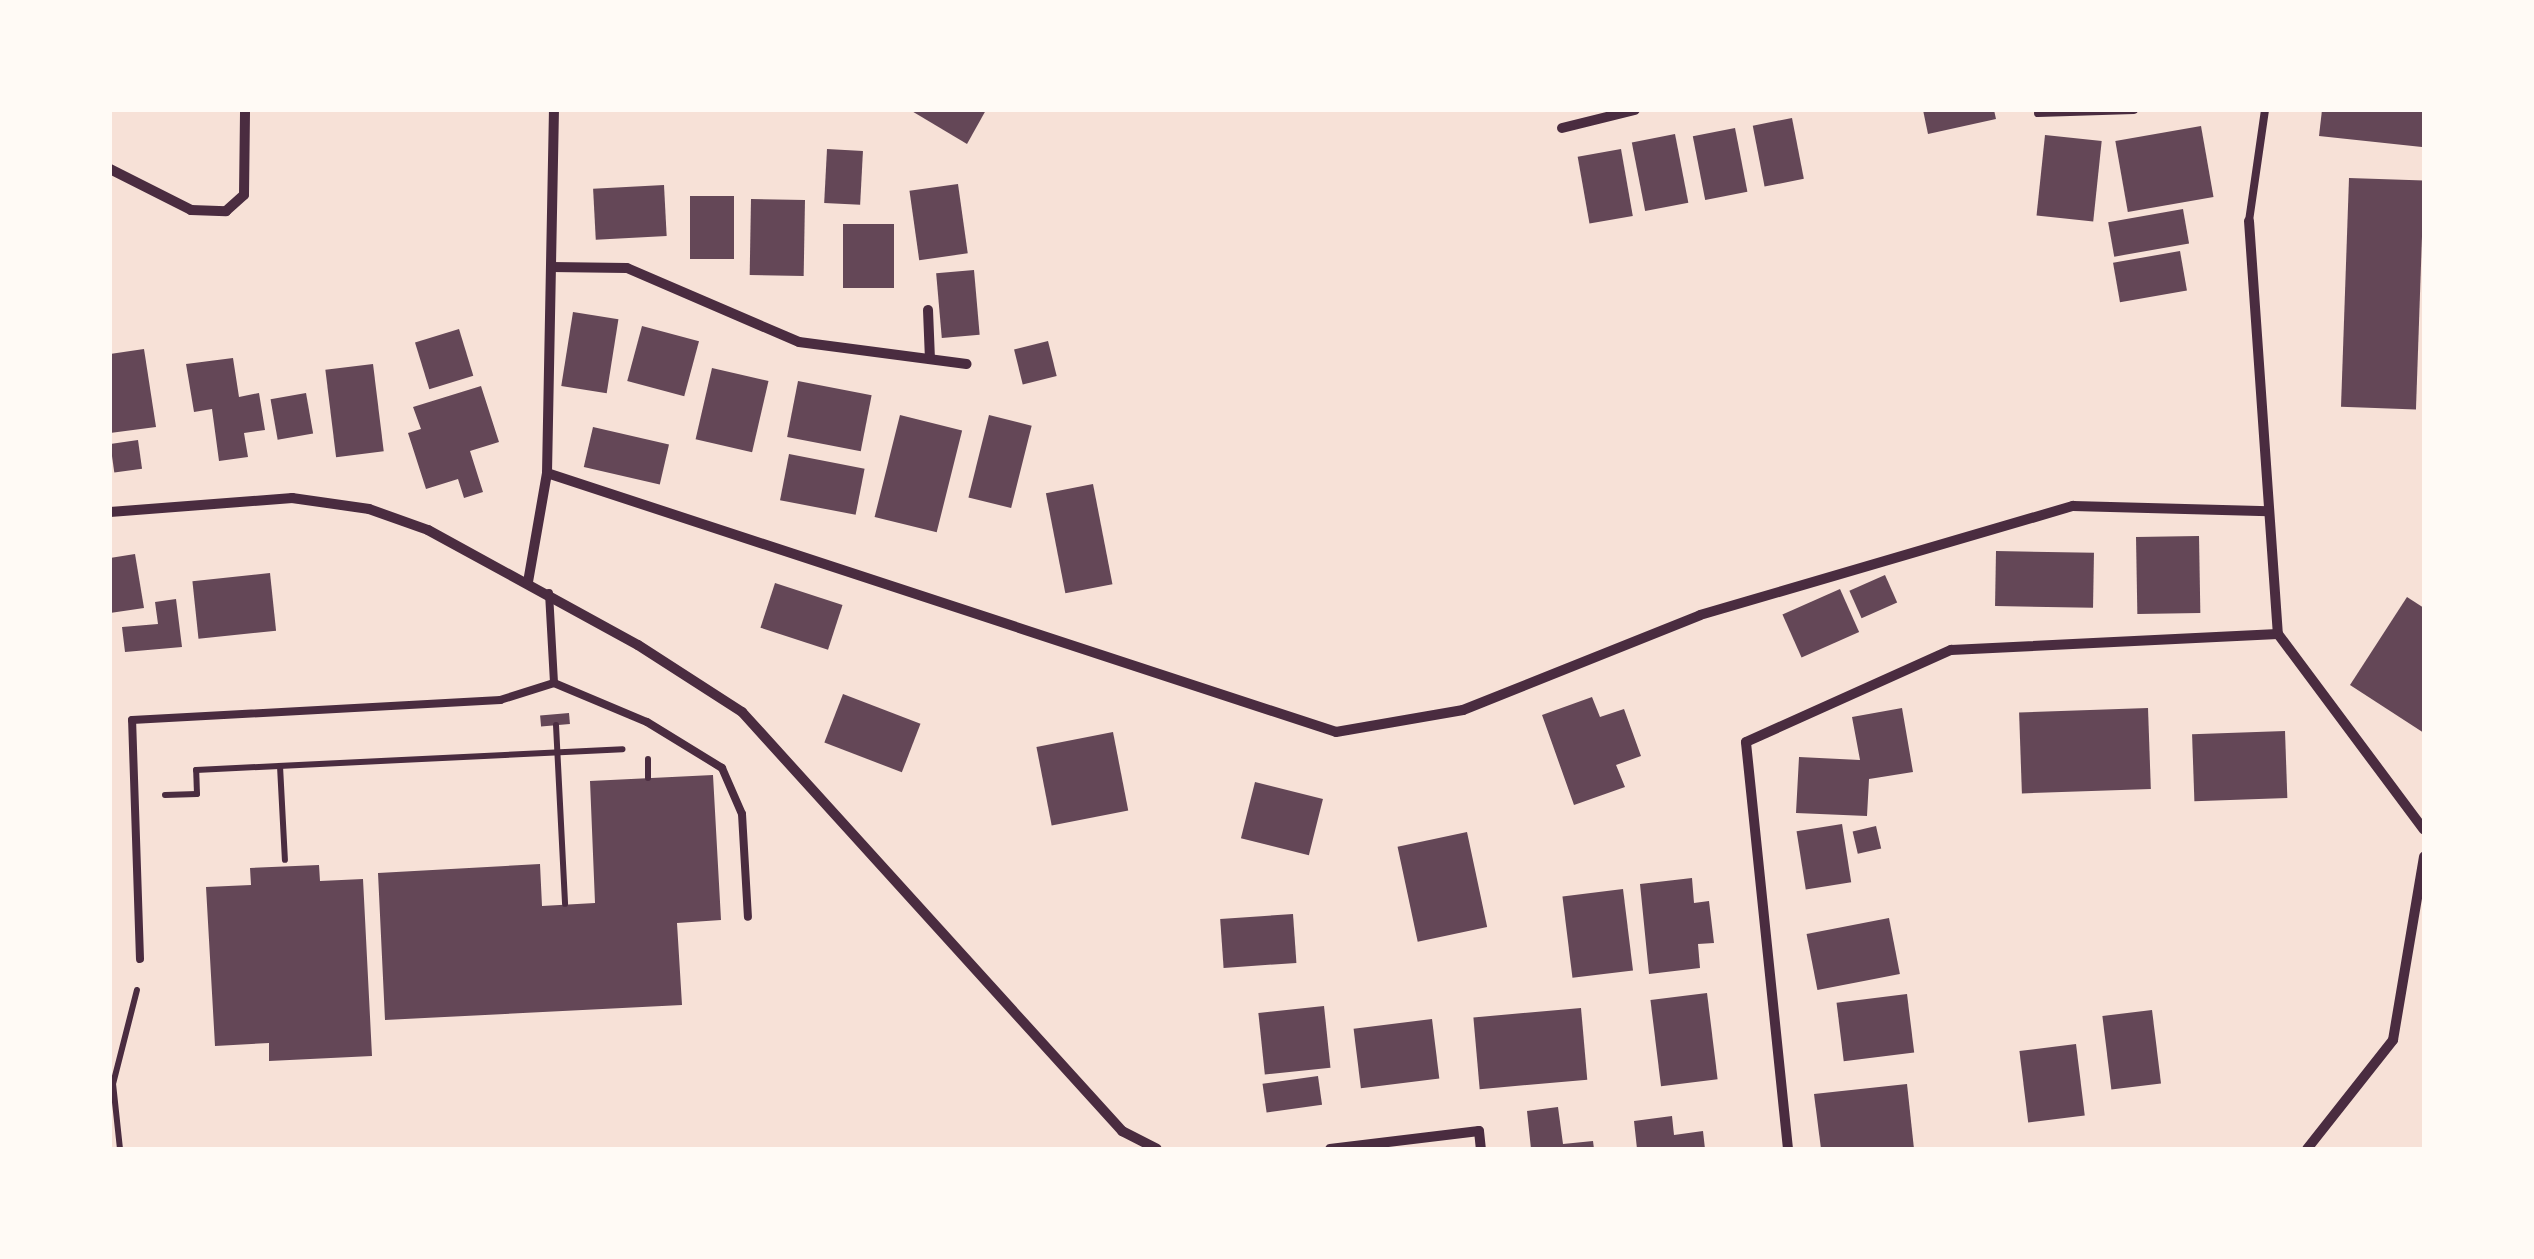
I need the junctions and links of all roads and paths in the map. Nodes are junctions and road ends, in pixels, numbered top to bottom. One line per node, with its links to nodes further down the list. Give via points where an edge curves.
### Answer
1 (246, 110): 8 (street, via 244,195 226,211 190,210)
2 (554, 110): 10 (street)
3 (1636, 110): 7 (street)
4 (2134, 110): 6 (lane)
5 (2265, 110): 9 (lane)
6 (2038, 113)
7 (1562, 128)
8 (110, 169)
9 (2249, 220): 15 (street)
10 (551, 266): 12 (street, via 627,268 799,342); 14 (street)
11 (928, 310): 12 (street)
12 (930, 359): 13 (street)
13 (967, 364)
14 (547, 473): 15 (street, via 1336,732 1463,710 1700,615 2072,506); 17 (street)
15 (2269, 511): 19 (street)
16 (110, 512): 17 (street, via 292,498 369,510)
17 (528, 582): 18 (street)
18 (549, 594): 20 (lane); 35 (street, via 742,712 1122,1131)
19 (2278, 634): 28 (street); 38 (street, via 1951,650 1746,742)
20 (554, 683): 32 (lane, via 647,722 722,768 742,814); 33 (lane, via 500,700 132,720)
21 (556, 725): 24 (path)
22 (648, 747): 26 (path)
23 (629, 748): 24 (path)
24 (556, 752): 25 (path); 31 (path)
25 (280, 766): 27 (path, via 196,770 197,794); 30 (path)
26 (648, 778)
27 (174, 795)
28 (2424, 830)
29 (2424, 857): 39 (street, via 2393,1040)
30 (285, 860)
31 (565, 904)
32 (748, 917)
33 (140, 958): 34 (path, via 113,1084)
34 (120, 1149)
35 (1157, 1149)
36 (1330, 1149): 37 (street, via 1479,1130)
37 (1481, 1149)
38 (1788, 1149)
39 (2306, 1149)

